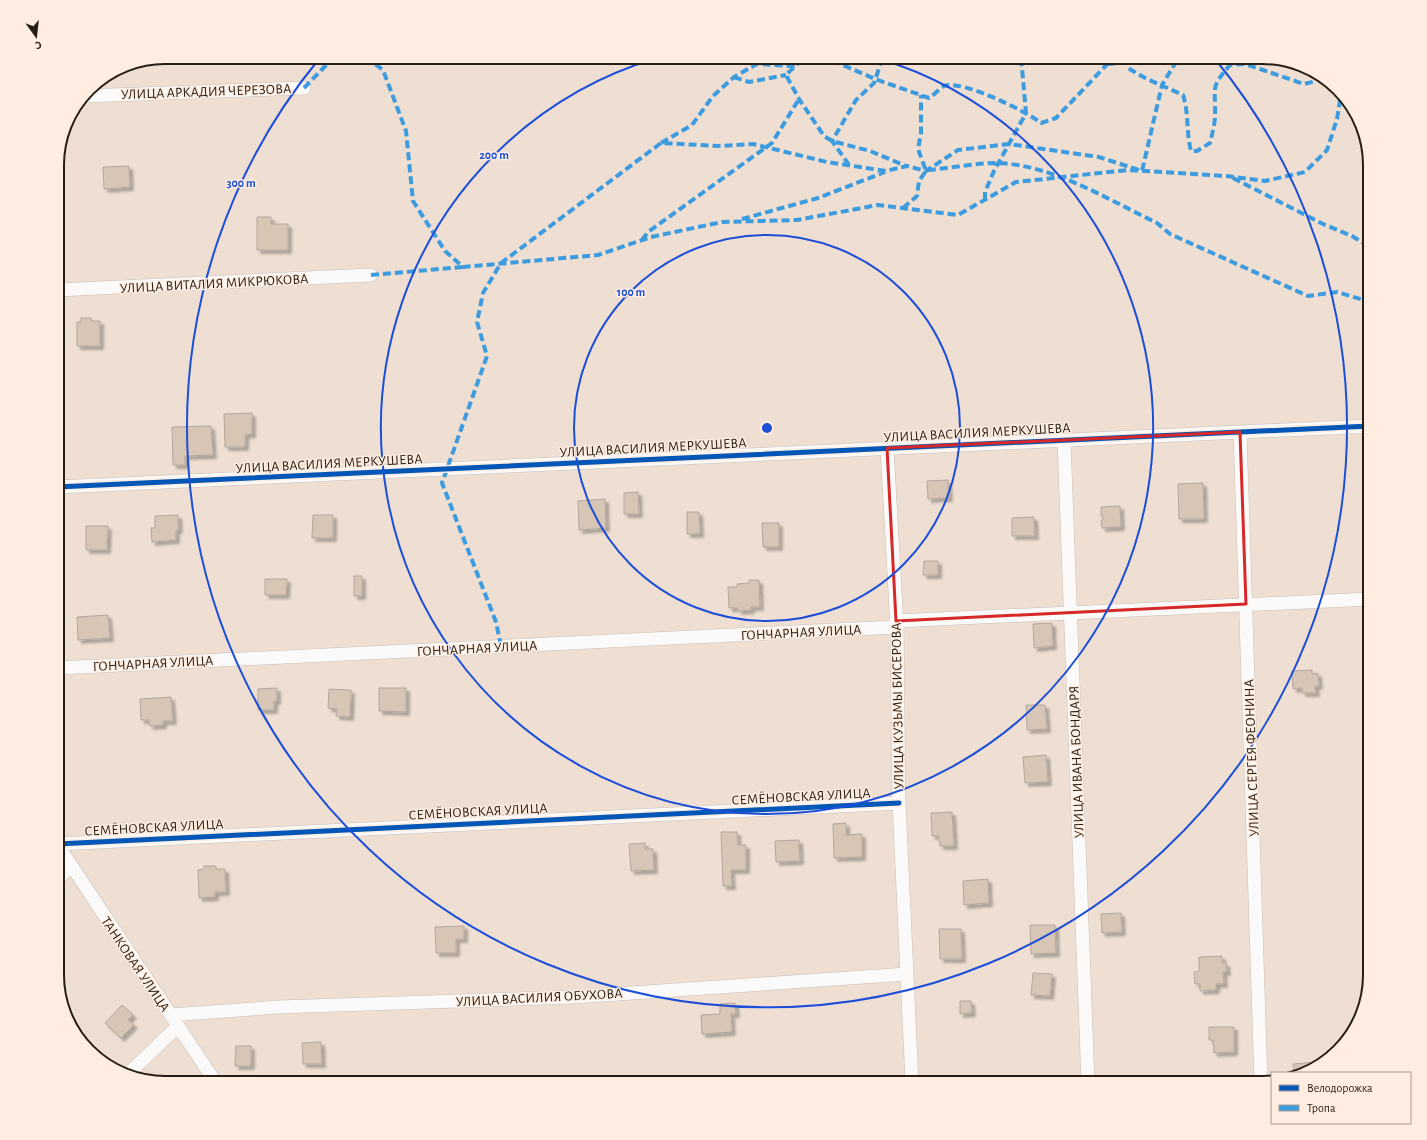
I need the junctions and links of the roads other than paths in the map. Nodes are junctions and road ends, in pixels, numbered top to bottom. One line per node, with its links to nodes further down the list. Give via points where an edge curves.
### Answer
1 (304, 88): 2 (street, УЛИЦА АРКАДИЯ ЧЕРЕЗОВА)
2 (92, 96)
3 (371, 275): 4 (street, УЛИЦА ВИТАЛИЯ МИКРЮКОВА)
4 (64, 290)
5 (1363, 426): 6 (street, УЛИЦА ВАСИЛИЯ МЕРКУШЕВА)
6 (1240, 432): 7 (street, УЛИЦА ВАСИЛИЯ МЕРКУШЕВА); 11 (street, УЛИЦА СЕРГЕЯ ФЕОНИНА)
7 (1064, 440): 8 (street, УЛИЦА ВАСИЛИЯ МЕРКУШЕВА); 12 (street, УЛИЦА ИВАНА БОНДАРЯ)
8 (887, 448): 9 (street, УЛИЦА ВАСИЛИЯ МЕРКУШЕВА); 13 (street, УЛИЦА КУЗЬМЫ БИСЕРОВА)
9 (64, 488)
10 (1363, 599): 11 (street, ГОНЧАРНАЯ УЛИЦА)
11 (1246, 604): 12 (street, ГОНЧАРНАЯ УЛИЦА); 26 (street, УЛИЦА СЕРГЕЯ ФЕОНИНА)
12 (1070, 612): 13 (street, ГОНЧАРНАЯ УЛИЦА); 25 (street, УЛИЦА ИВАНА БОНДАРЯ)
13 (896, 624): 14 (street, ГОНЧАРНАЯ УЛИЦА); 15 (street, УЛИЦА КУЗЬМЫ БИСЕРОВА)
14 (64, 668)
15 (899, 803): 16 (street, СЕМЁНОВСКАЯ УЛИЦА); 20 (street, УЛИЦА КУЗЬМЫ БИСЕРОВА)
16 (64, 844)
17 (64, 855): 18 (street, ТАНКОВАЯ УЛИЦА)
18 (71, 866): 19 (street); 21 (street, ТАНКОВАЯ УЛИЦА)
19 (64, 873)
20 (907, 974): 21 (street, УЛИЦА ВАСИЛИЯ ОБУХОВА, via 574,997 278,1007); 24 (street, УЛИЦА КУЗЬМЫ БИСЕРОВА)
21 (174, 1021): 22 (street); 23 (street, ТАНКОВАЯ УЛИЦА)
22 (131, 1070)
23 (211, 1076)
24 (912, 1076)
25 (1088, 1076)
26 (1261, 1076)

